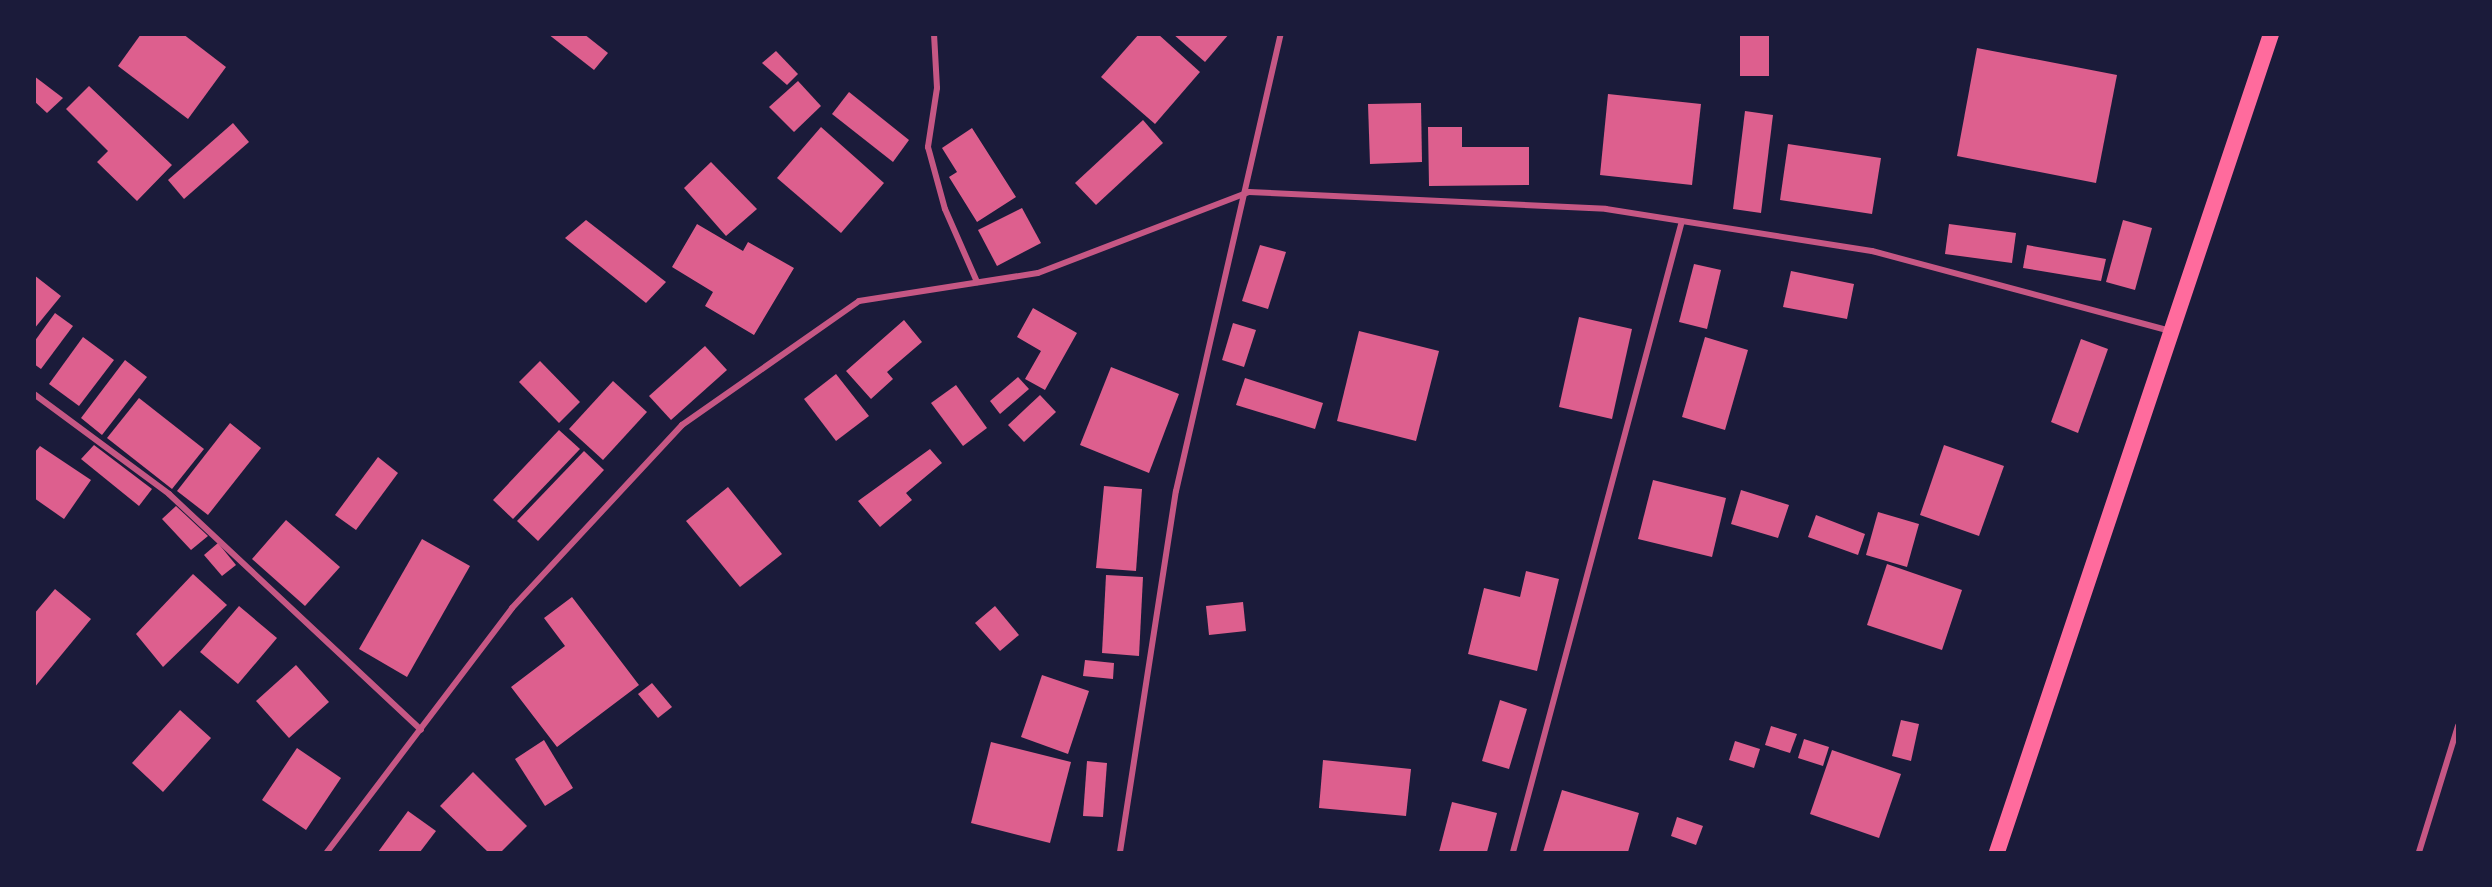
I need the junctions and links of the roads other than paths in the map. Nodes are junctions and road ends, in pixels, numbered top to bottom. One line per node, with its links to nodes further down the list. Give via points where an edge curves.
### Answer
1 (934, 34): 6 (street, via 937,88 928,147 945,208)
2 (1281, 34): 4 (street)
3 (2271, 34): 7 (highway)
4 (1249, 192): 5 (street, via 1606,209); 6 (street, via 1038,273); 12 (street, via 1176,491)
5 (1682, 221): 7 (street, via 1872,251); 13 (street)
6 (977, 282): 10 (street, via 859,301 682,425 512,608)
7 (2172, 331): 14 (highway)
8 (34, 394): 10 (street, via 169,494)
9 (2457, 726): 15 (street)
10 (421, 730): 11 (street)
11 (327, 852)
12 (1120, 852)
13 (1513, 852)
14 (1997, 852)
15 (2419, 852)

